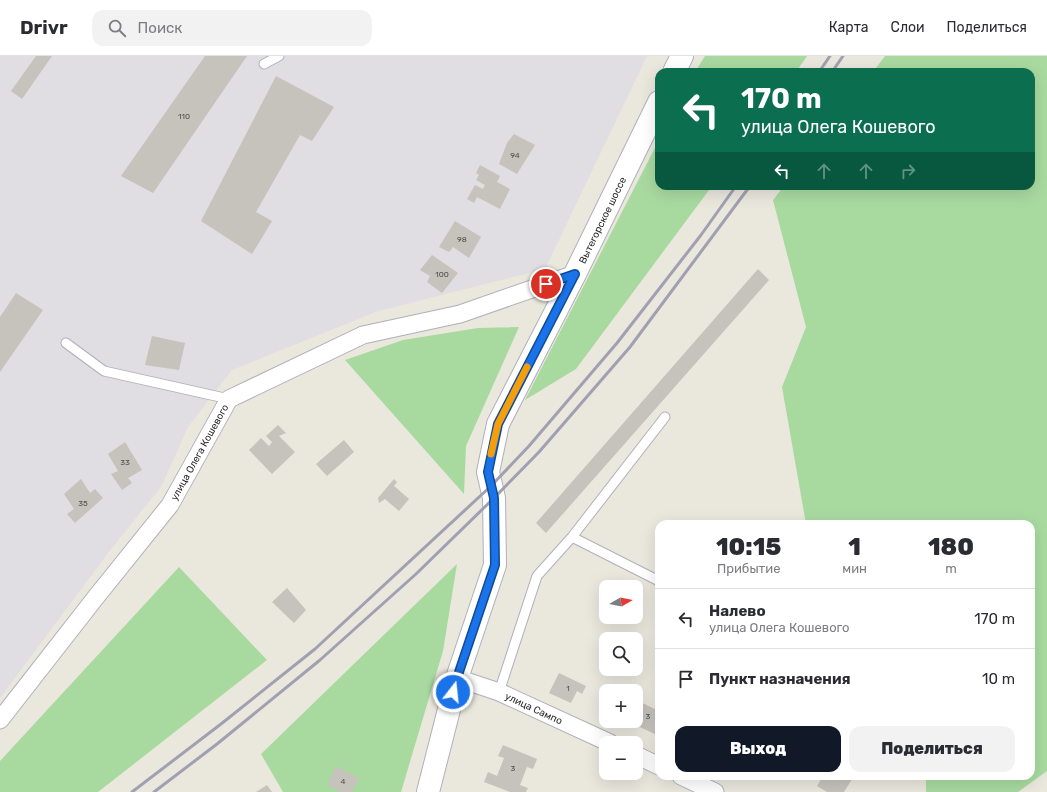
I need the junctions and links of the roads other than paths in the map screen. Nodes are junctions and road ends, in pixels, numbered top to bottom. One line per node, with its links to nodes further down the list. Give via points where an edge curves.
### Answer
1 (279, 56): 3 (lane)
2 (682, 56): 4 (main road)
3 (264, 64)
4 (676, 68)
5 (655, 110): 6 (main road, Вытегорское шоссе)
6 (575, 274): 8 (street, улица Олега Кошевого, via 460,314 363,335); 12 (main road, Вытегорское шоссе, via 498,424 488,472 494,498 495,565)
7 (66, 343): 8 (lane, via 104,371)
8 (228, 399): 14 (street, улица Олега Кошевого, via 170,505)
9 (666, 417): 10 (lane)
10 (572, 537): 11 (lane); 13 (lane, via 537,576)
11 (655, 579)
12 (457, 678): 13 (street, улица Сампо); 19 (main road, Вытегорское шоссе)
13 (499, 692): 15 (street, улица Сампо)
14 (0, 720)
15 (599, 738)
16 (643, 758): 17 (street)
17 (655, 764)
18 (690, 780): 20 (street)
19 (428, 792)
20 (715, 792)

